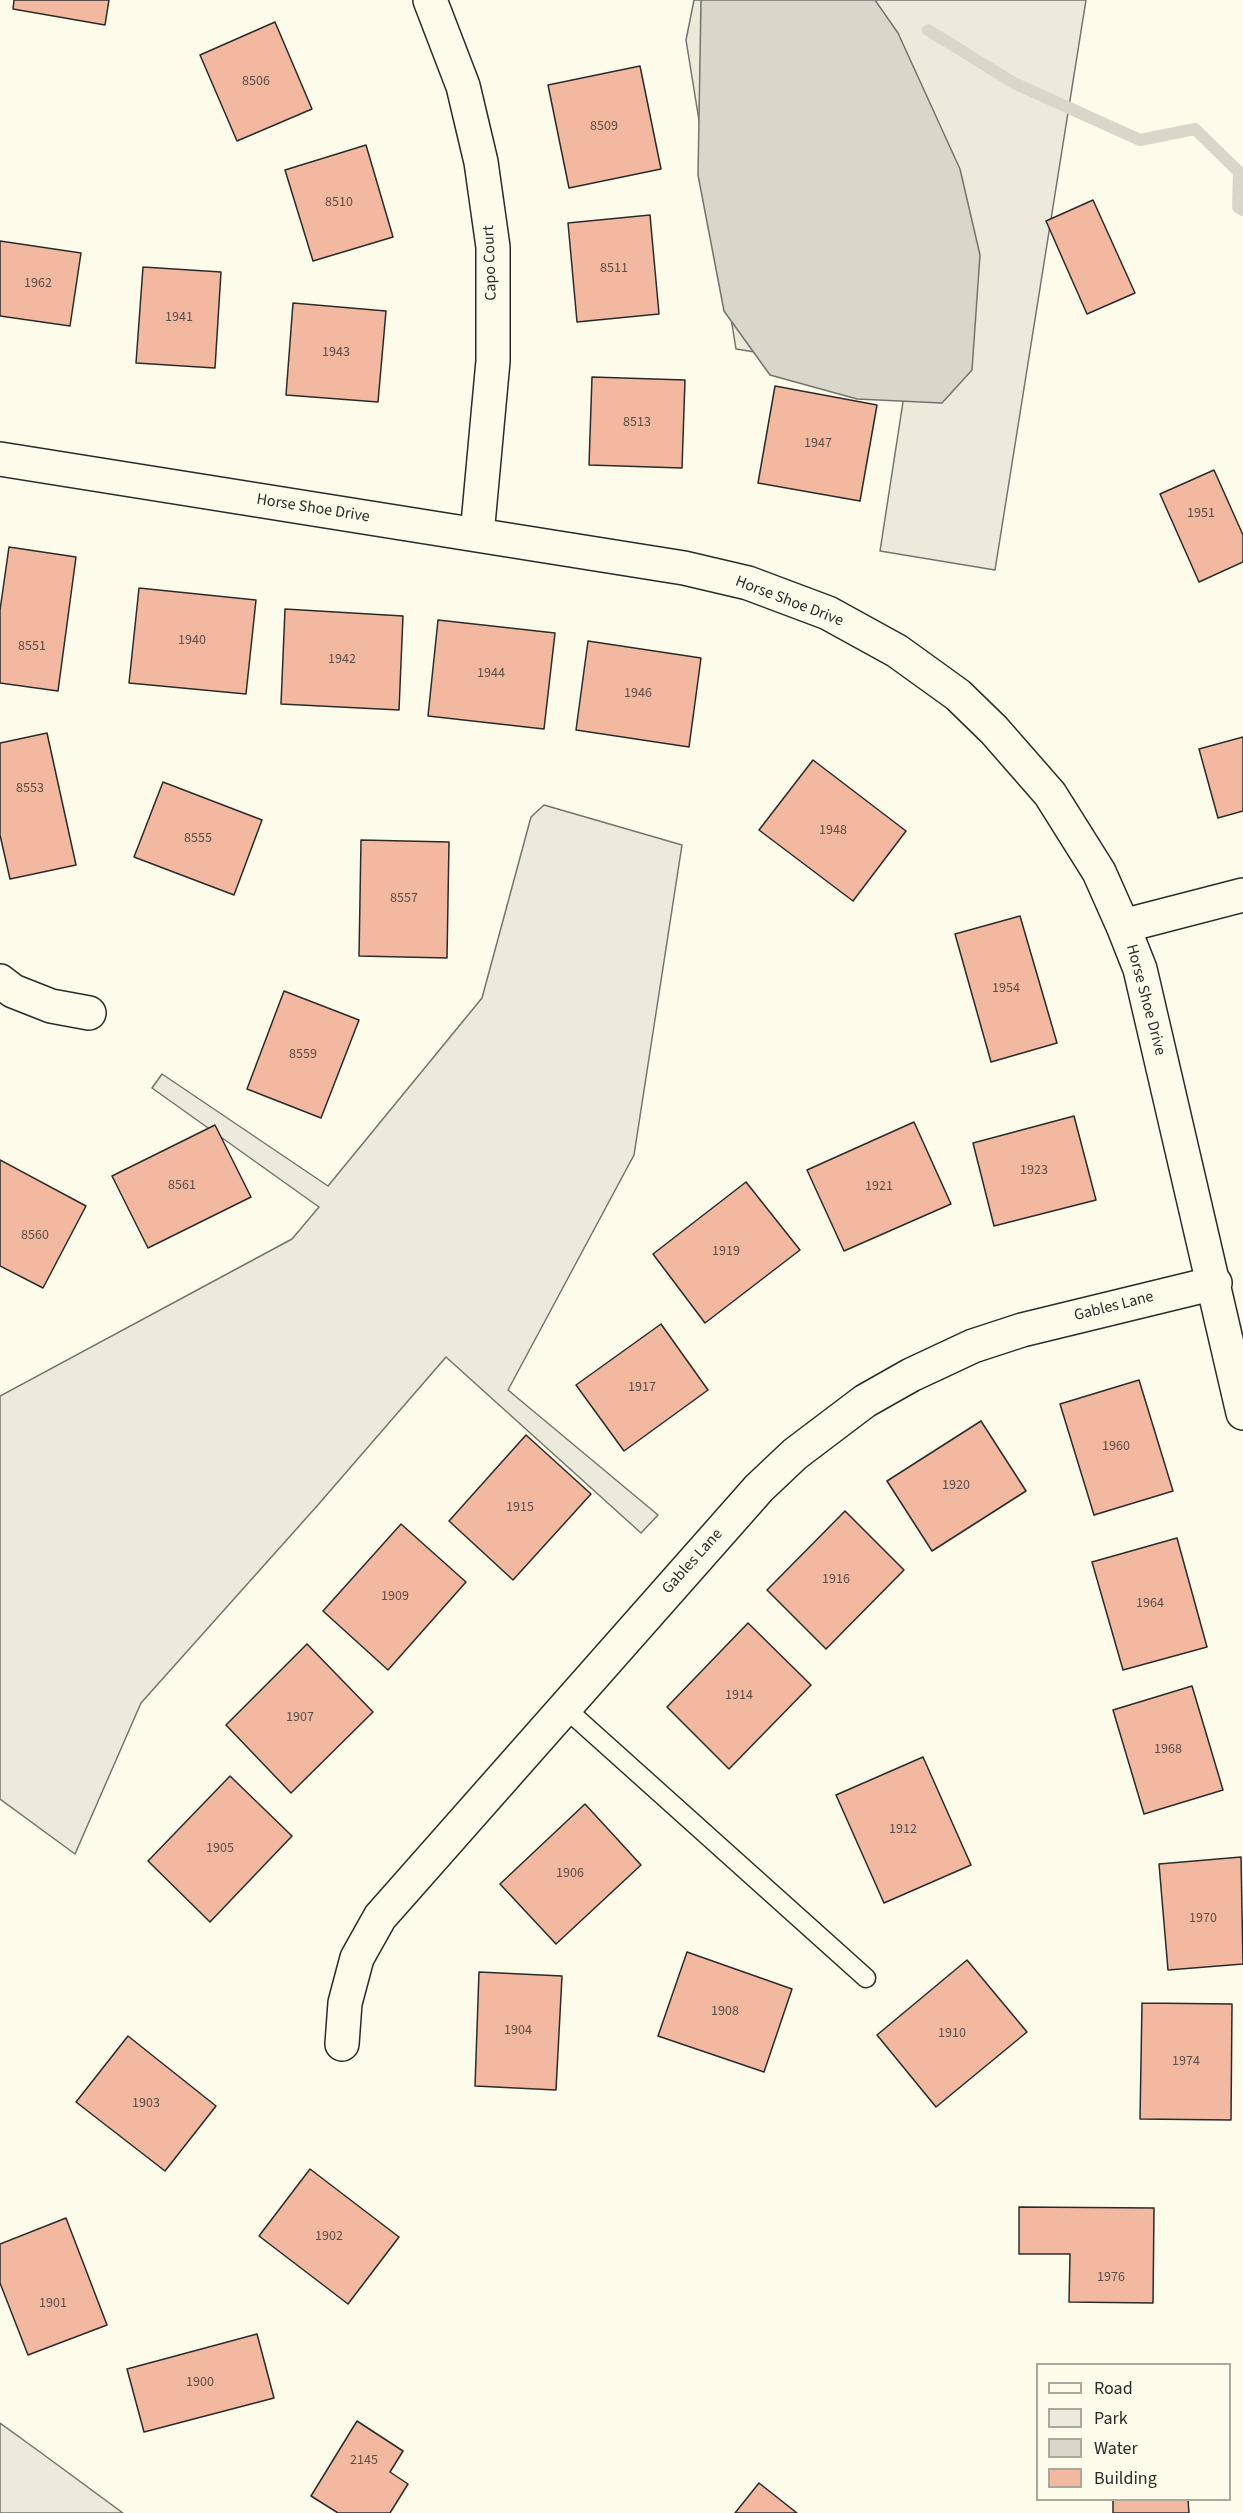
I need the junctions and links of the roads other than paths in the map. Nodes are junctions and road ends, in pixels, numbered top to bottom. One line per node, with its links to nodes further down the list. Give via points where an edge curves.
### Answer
1 (430, 0): 3 (street, Capo Court, via 463,86 482,162 493,247 493,361)
2 (0, 459): 3 (street, Horse Shoe Drive)
3 (477, 535): 5 (street, Horse Shoe Drive, via 684,568 748,584 828,613 897,651 958,695 1050,794 1099,872)
4 (1243, 895): 5 (street)
5 (1123, 926): 8 (street, Horse Shoe Drive, via 1140,969)
6 (0, 981): 7 (street, via 13,991 51,1006)
7 (89, 1013)
8 (1215, 1283): 9 (street, Horse Shoe Drive); 10 (street, Gables Lane, via 1022,1330 911,1375 865,1401 795,1454 759,1488)
9 (1243, 1413)
10 (564, 1707): 11 (lane); 12 (street, Gables Lane, via 380,1917 357,1958 345,2003)
11 (866, 1978)
12 (342, 2044)

